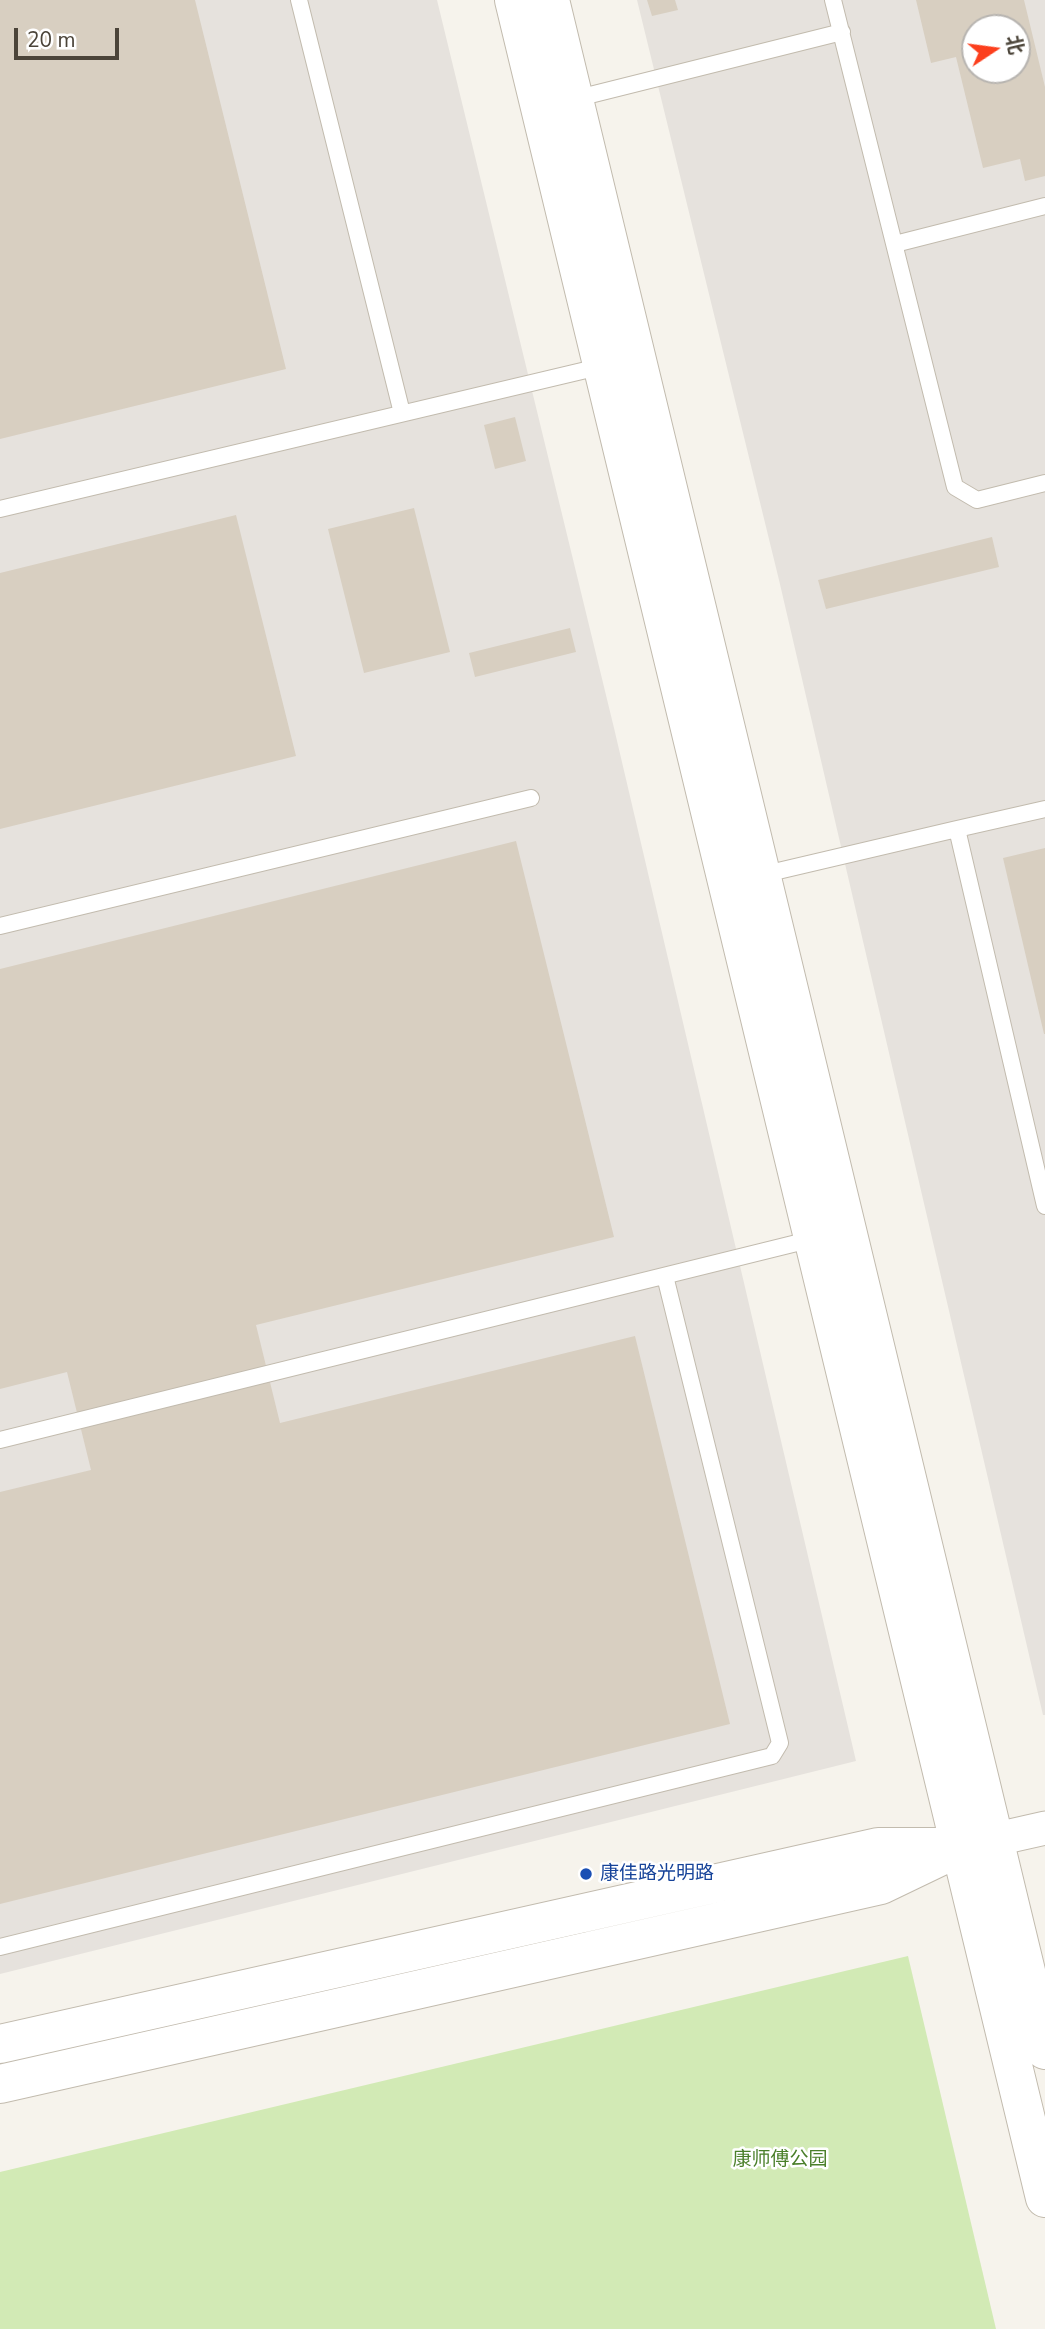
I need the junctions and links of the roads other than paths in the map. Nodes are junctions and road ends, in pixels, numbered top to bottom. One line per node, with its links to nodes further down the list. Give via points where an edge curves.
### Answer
1 (299, 0): 10 (lane)
2 (514, 0): 9 (street)
3 (550, 0): 6 (street)
4 (833, 0): 5 (lane)
5 (842, 32): 6 (lane); 8 (lane)
6 (574, 100): 16 (street)
7 (1045, 206): 8 (lane)
8 (895, 244): 11 (lane, via 955,487 977,500)
9 (603, 366): 10 (lane); 19 (street)
10 (402, 413): 12 (lane)
11 (1045, 483)
12 (0, 509)
13 (531, 798): 17 (lane)
14 (1045, 809): 15 (lane)
15 (957, 829): 16 (lane); 18 (lane)
16 (761, 875): 23 (street)
17 (0, 926)
18 (1045, 1206)
19 (813, 1239): 20 (lane); 23 (street)
20 (665, 1276): 21 (lane); 24 (lane, via 780,1743 772,1756)
21 (0, 1440)
22 (1045, 1828): 23 (street)
23 (977, 1843): 25 (street, via 878,1847); 26 (street); 27 (street, via 881,1885); 28 (street)
24 (0, 1947)
25 (0, 2044)
26 (1045, 2050)
27 (0, 2084)
28 (1045, 2198)

